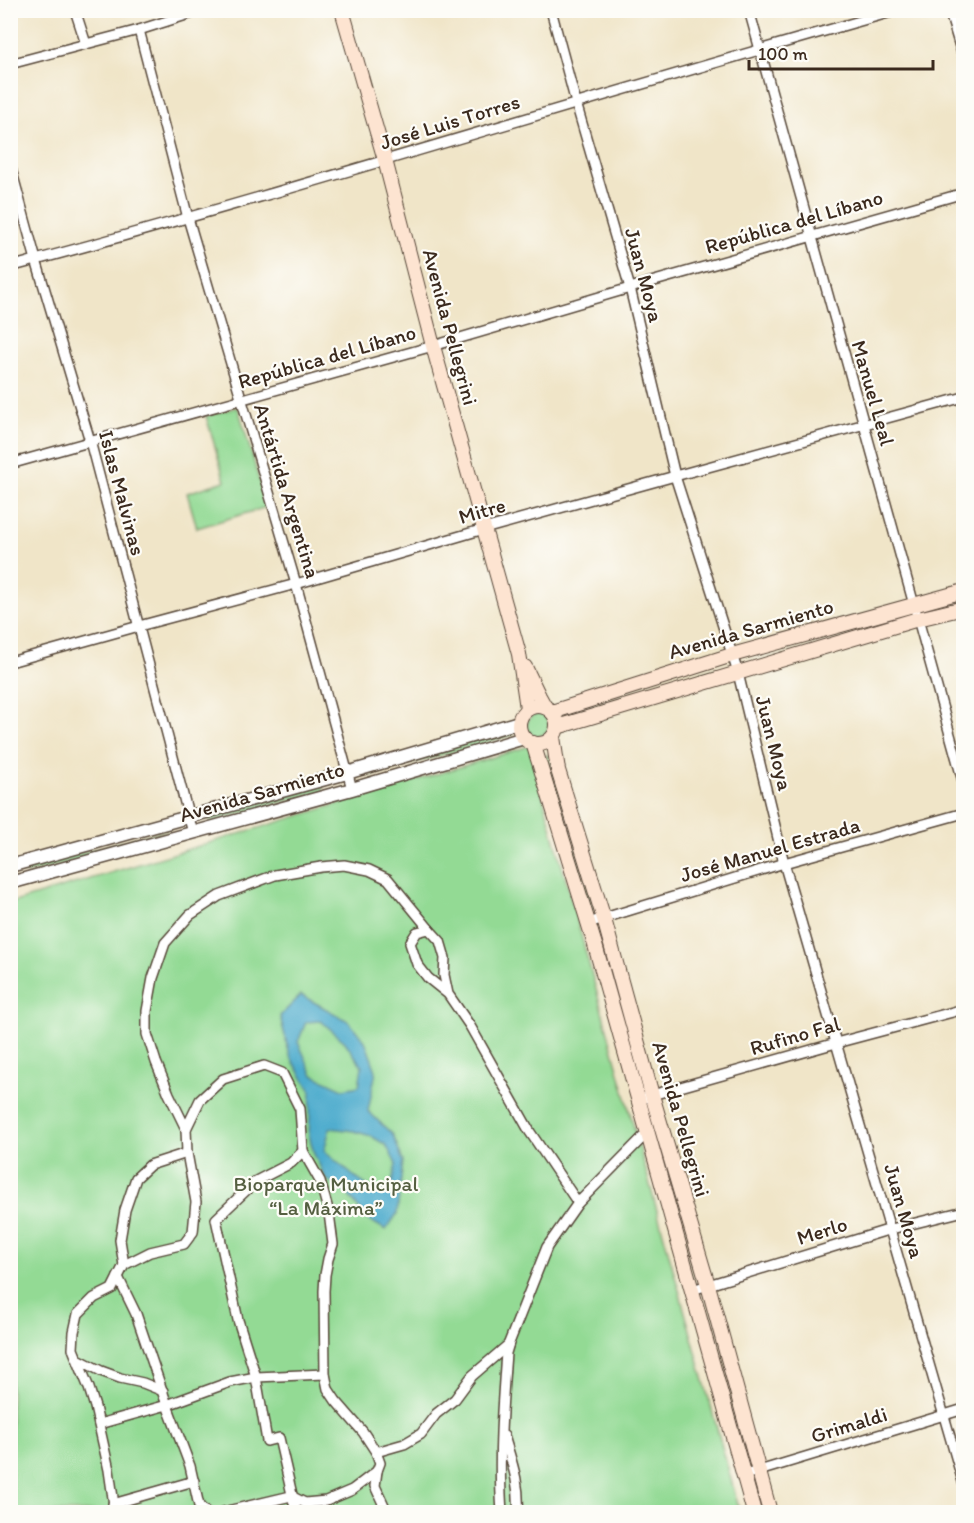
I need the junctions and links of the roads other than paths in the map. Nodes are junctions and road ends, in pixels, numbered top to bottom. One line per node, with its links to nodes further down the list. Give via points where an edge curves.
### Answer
1 (75, 10): 9 (street)
2 (202, 10): 8 (street)
3 (342, 10): 14 (main road, Avenida Pellegrini)
4 (551, 10): 13 (street, Juan Moya)
5 (749, 10): 10 (street, Manuel Leal)
6 (899, 10): 10 (street, José Luis Torres)
7 (949, 10): 11 (street)
8 (139, 30): 9 (street); 17 (street, Antártida Argentina)
9 (86, 44): 12 (street)
10 (759, 49): 13 (street, José Luis Torres); 18 (street, Manuel Leal)
11 (963, 60)
12 (10, 64)
13 (576, 103): 14 (street, José Luis Torres); 21 (street, Juan Moya)
14 (385, 160): 17 (street, José Luis Torres); 22 (main road, Avenida Pellegrini)
15 (10, 165): 19 (street, Islas Malvinas)
16 (963, 193): 18 (street, República del Líbano)
17 (188, 218): 19 (street, José Luis Torres); 24 (street, Antártida Argentina)
18 (811, 236): 21 (street, República del Líbano); 25 (street, Manuel Leal)
19 (36, 260): 20 (street, José Luis Torres); 26 (street, Islas Malvinas)
20 (10, 267)
21 (630, 288): 22 (street, República del Líbano); 28 (street, Juan Moya)
22 (433, 346): 24 (street, República del Líbano); 29 (main road, Avenida Pellegrini)
23 (963, 397): 25 (street, Mitre)
24 (241, 400): 26 (street, República del Líbano); 30 (street, Antártida Argentina)
25 (864, 425): 28 (street, Mitre); 32 (street, Manuel Leal)
26 (90, 441): 27 (street, República del Líbano); 35 (street, Islas Malvinas)
27 (10, 464)
28 (675, 476): 29 (street, Mitre); 37 (street, Juan Moya)
29 (484, 529): 30 (street, Mitre); 36 (main road, Avenida Pellegrini)
30 (296, 584): 35 (street, Mitre); 45 (street, Antártida Argentina)
31 (963, 591): 32 (main road, Avenida Sarmiento)
32 (914, 604): 34 (street, Manuel Leal); 37 (main road, Avenida Sarmiento)
33 (963, 608): 34 (main road, Avenida Sarmiento)
34 (918, 619): 39 (main road, Avenida Sarmiento); 46 (street, Manuel Leal)
35 (139, 626): 38 (street, Mitre); 49 (street, Islas Malvinas)
36 (519, 654): 40 (main road, Avenida Pellegrini); 41 (main road, Avenida Pellegrini)
37 (732, 655): 39 (street, Juan Moya); 41 (main road, Avenida Sarmiento)
38 (10, 662)
39 (738, 673): 43 (main road, Avenida Sarmiento); 51 (street, Juan Moya)
40 (527, 708): 41 (main road, via 539,705); 42 (main road)
41 (549, 709): 43 (main road, via 557,721)
42 (519, 722): 44 (main road, via 520,731); 45 (street, Avenida Sarmiento)
43 (555, 732): 44 (main road, via 546,742); 54 (main road, Avenida Pellegrini, via 558,770)
44 (529, 740): 47 (street, Avenida Sarmiento); 55 (main road, Avenida Pellegrini)
45 (347, 773): 47 (street, Antártida Argentina); 49 (street, Avenida Sarmiento)
46 (963, 785)
47 (352, 789): 50 (street, Avenida Sarmiento)
48 (963, 813): 51 (street, José Manuel Estrada)
49 (188, 816): 50 (street, Islas Malvinas); 52 (street, Avenida Sarmiento)
50 (193, 833): 53 (street, Avenida Sarmiento)
51 (784, 863): 54 (street, José Manuel Estrada); 59 (street, Juan Moya)
52 (10, 866)
53 (10, 883)
54 (604, 919): 55 (street, José Manuel Estrada); 60 (main road, Avenida Pellegrini)
55 (588, 923): 61 (main road, Avenida Pellegrini)
56 (429, 930): 57 (street, via 440,941); 57 (street, via 417,932 410,943 417,964); 62 (street, via 388,879 344,865 275,875 219,896 189,915 165,943 147,1011 147,1034 156,1062)
57 (448, 994): 66 (street, via 530,1132)
58 (963, 1009): 59 (street, Rufino Fal)
59 (836, 1042): 60 (street, Rufino Fal); 68 (street, Juan Moya)
60 (652, 1095): 61 (street, Rufino Fal); 71 (main road, Avenida Pellegrini)
61 (638, 1101): 63 (main road, Avenida Pellegrini)
62 (186, 1129): 64 (street, via 200,1100 223,1079 264,1066 282,1073 300,1109); 65 (street)
63 (647, 1133): 66 (street); 72 (main road, Avenida Pellegrini)
64 (303, 1152): 75 (street, via 320,1181 330,1213 333,1244 325,1275); 76 (street, via 291,1163 256,1181 216,1219 238,1320)
65 (188, 1153): 69 (street, via 150,1165 136,1178 120,1240); 69 (street, via 196,1202 193,1232 184,1244 150,1252)
66 (578, 1203): 73 (street, via 547,1247)
67 (963, 1211): 68 (street, Merlo)
68 (891, 1229): 71 (street, Merlo); 80 (street, Juan Moya)
69 (124, 1265): 70 (street)
70 (118, 1277): 74 (street, via 112,1289 94,1298 78,1314 73,1349); 77 (street, via 136,1314)
71 (708, 1285): 72 (street, Merlo); 85 (main road, Avenida Pellegrini)
72 (692, 1290): 86 (main road, Avenida Pellegrini)
73 (509, 1343): 82 (street); 83 (street, via 472,1376 421,1434)
74 (78, 1359): 77 (street, via 101,1371); 81 (street)
75 (325, 1374): 76 (street); 83 (street, via 328,1389)
76 (256, 1377): 78 (street); 89 (street, via 267,1441 279,1438)
77 (163, 1391): 78 (street)
78 (167, 1405): 81 (street); 87 (street)
79 (963, 1409): 80 (street, Grimaldi)
80 (944, 1415): 85 (street, Grimaldi); 88 (street, Juan Moya)
81 (99, 1424): 90 (street)
82 (501, 1428): 95 (street); 96 (street, via 516,1474)
83 (376, 1452): 84 (street, via 380,1463)
84 (377, 1471): 89 (street, via 352,1490 326,1501 305,1503); 94 (street, via 375,1486)
85 (759, 1471): 86 (street, Grimaldi); 98 (main road, Avenida Pellegrini)
86 (744, 1474): 97 (main road, Avenida Pellegrini)
87 (194, 1481): 90 (street); 91 (street, via 199,1506)
88 (963, 1485)
89 (291, 1496): 92 (street); 93 (street)
90 (114, 1508)
91 (207, 1512)
92 (223, 1512)
93 (296, 1512)
94 (387, 1512)
95 (502, 1512)
96 (518, 1512)
97 (754, 1512)
98 (770, 1512)

